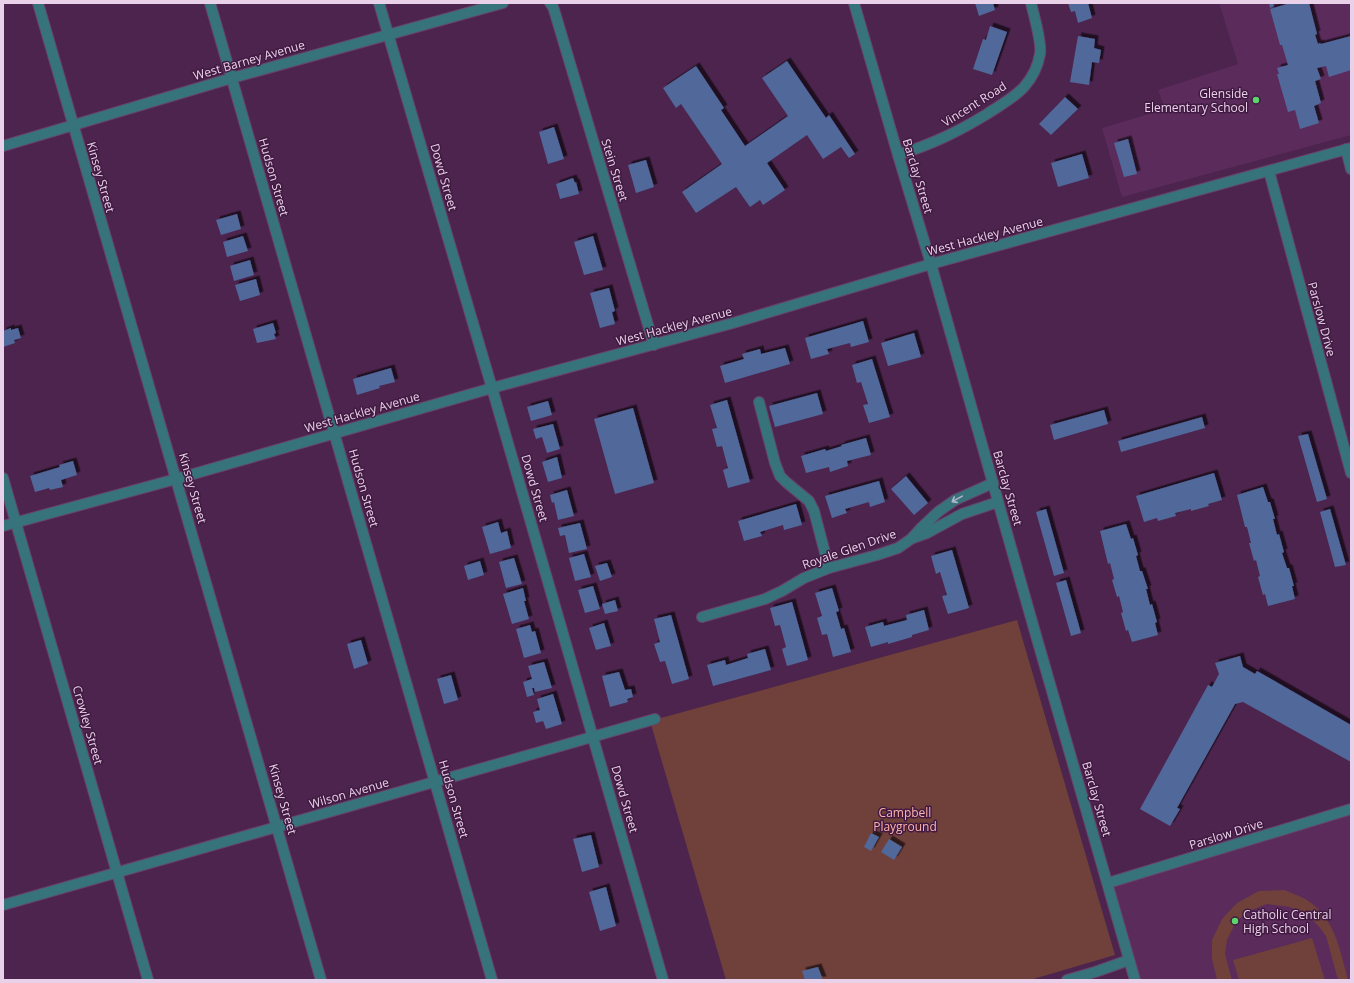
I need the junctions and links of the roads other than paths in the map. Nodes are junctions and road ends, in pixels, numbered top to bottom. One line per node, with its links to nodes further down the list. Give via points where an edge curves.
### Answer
1 (38, 3): 10 (street, Kinsey Street)
2 (210, 3): 9 (street, Hudson Street)
3 (379, 3): 8 (street, Dowd Street)
4 (503, 3): 8 (street, West Barney Avenue)
5 (550, 3): 17 (street, Stein Street, via 554,7)
6 (854, 3): 13 (street, Barclay Street)
7 (1031, 3): 13 (street, Vincent Road, via 1040,53 1035,70 1024,87 1002,104 948,137)
8 (388, 34): 9 (street, West Barney Avenue); 18 (street, Dowd Street)
9 (232, 78): 10 (street, West Barney Avenue); 20 (street, Hudson Street)
10 (73, 126): 11 (street, West Barney Avenue); 23 (street, Kinsey Street)
11 (3, 146)
12 (1348, 149): 14 (street); 15 (street, West Hackley Avenue)
13 (898, 155): 16 (street, Barclay Street)
14 (1351, 169)
15 (1269, 171): 16 (street, West Hackley Avenue); 21 (street, Parslow Drive)
16 (931, 264): 17 (street, West Hackley Avenue); 24 (street, Barclay Street)
17 (654, 345): 18 (street, West Hackley Avenue)
18 (492, 388): 20 (street, West Hackley Avenue); 32 (street, Dowd Street)
19 (759, 402): 29 (street, via 780,476 809,501)
20 (335, 434): 23 (street, West Hackley Avenue); 33 (street, Hudson Street)
21 (1351, 473)
22 (3, 478): 26 (street, Crowley Street)
23 (176, 478): 26 (street, West Hackley Avenue); 35 (street, Kinsey Street)
24 (993, 483): 25 (street, Barclay Street); 28 (street, Royale Glen Drive, one-way to 28, via 955,500 938,512)
25 (998, 502): 28 (street, via 962,514); 37 (street, Barclay Street)
26 (16, 522): 27 (street, West Hackley Avenue); 36 (street, Crowley Street)
27 (3, 526)
28 (911, 539): 29 (street, Royale Glen Drive, via 898,548)
29 (829, 568): 30 (street, Royale Glen Drive, via 765,599)
30 (702, 617)
31 (655, 719): 32 (street, Wilson Avenue)
32 (594, 737): 33 (street, Wilson Avenue); 43 (street, Dowd Street)
33 (436, 782): 35 (street, Wilson Avenue); 42 (street, Hudson Street)
34 (1351, 809): 37 (street, Parslow Drive)
35 (278, 827): 36 (street, Wilson Avenue); 41 (street, Kinsey Street)
36 (117, 872): 38 (street, Wilson Avenue); 40 (street, Crowley Street)
37 (1108, 883): 39 (street, Barclay Street)
38 (3, 905)
39 (1129, 960): 44 (street); 45 (street, Barclay Street)
40 (148, 980)
41 (321, 980)
42 (492, 980)
43 (663, 980)
44 (1067, 980)
45 (1135, 980)

